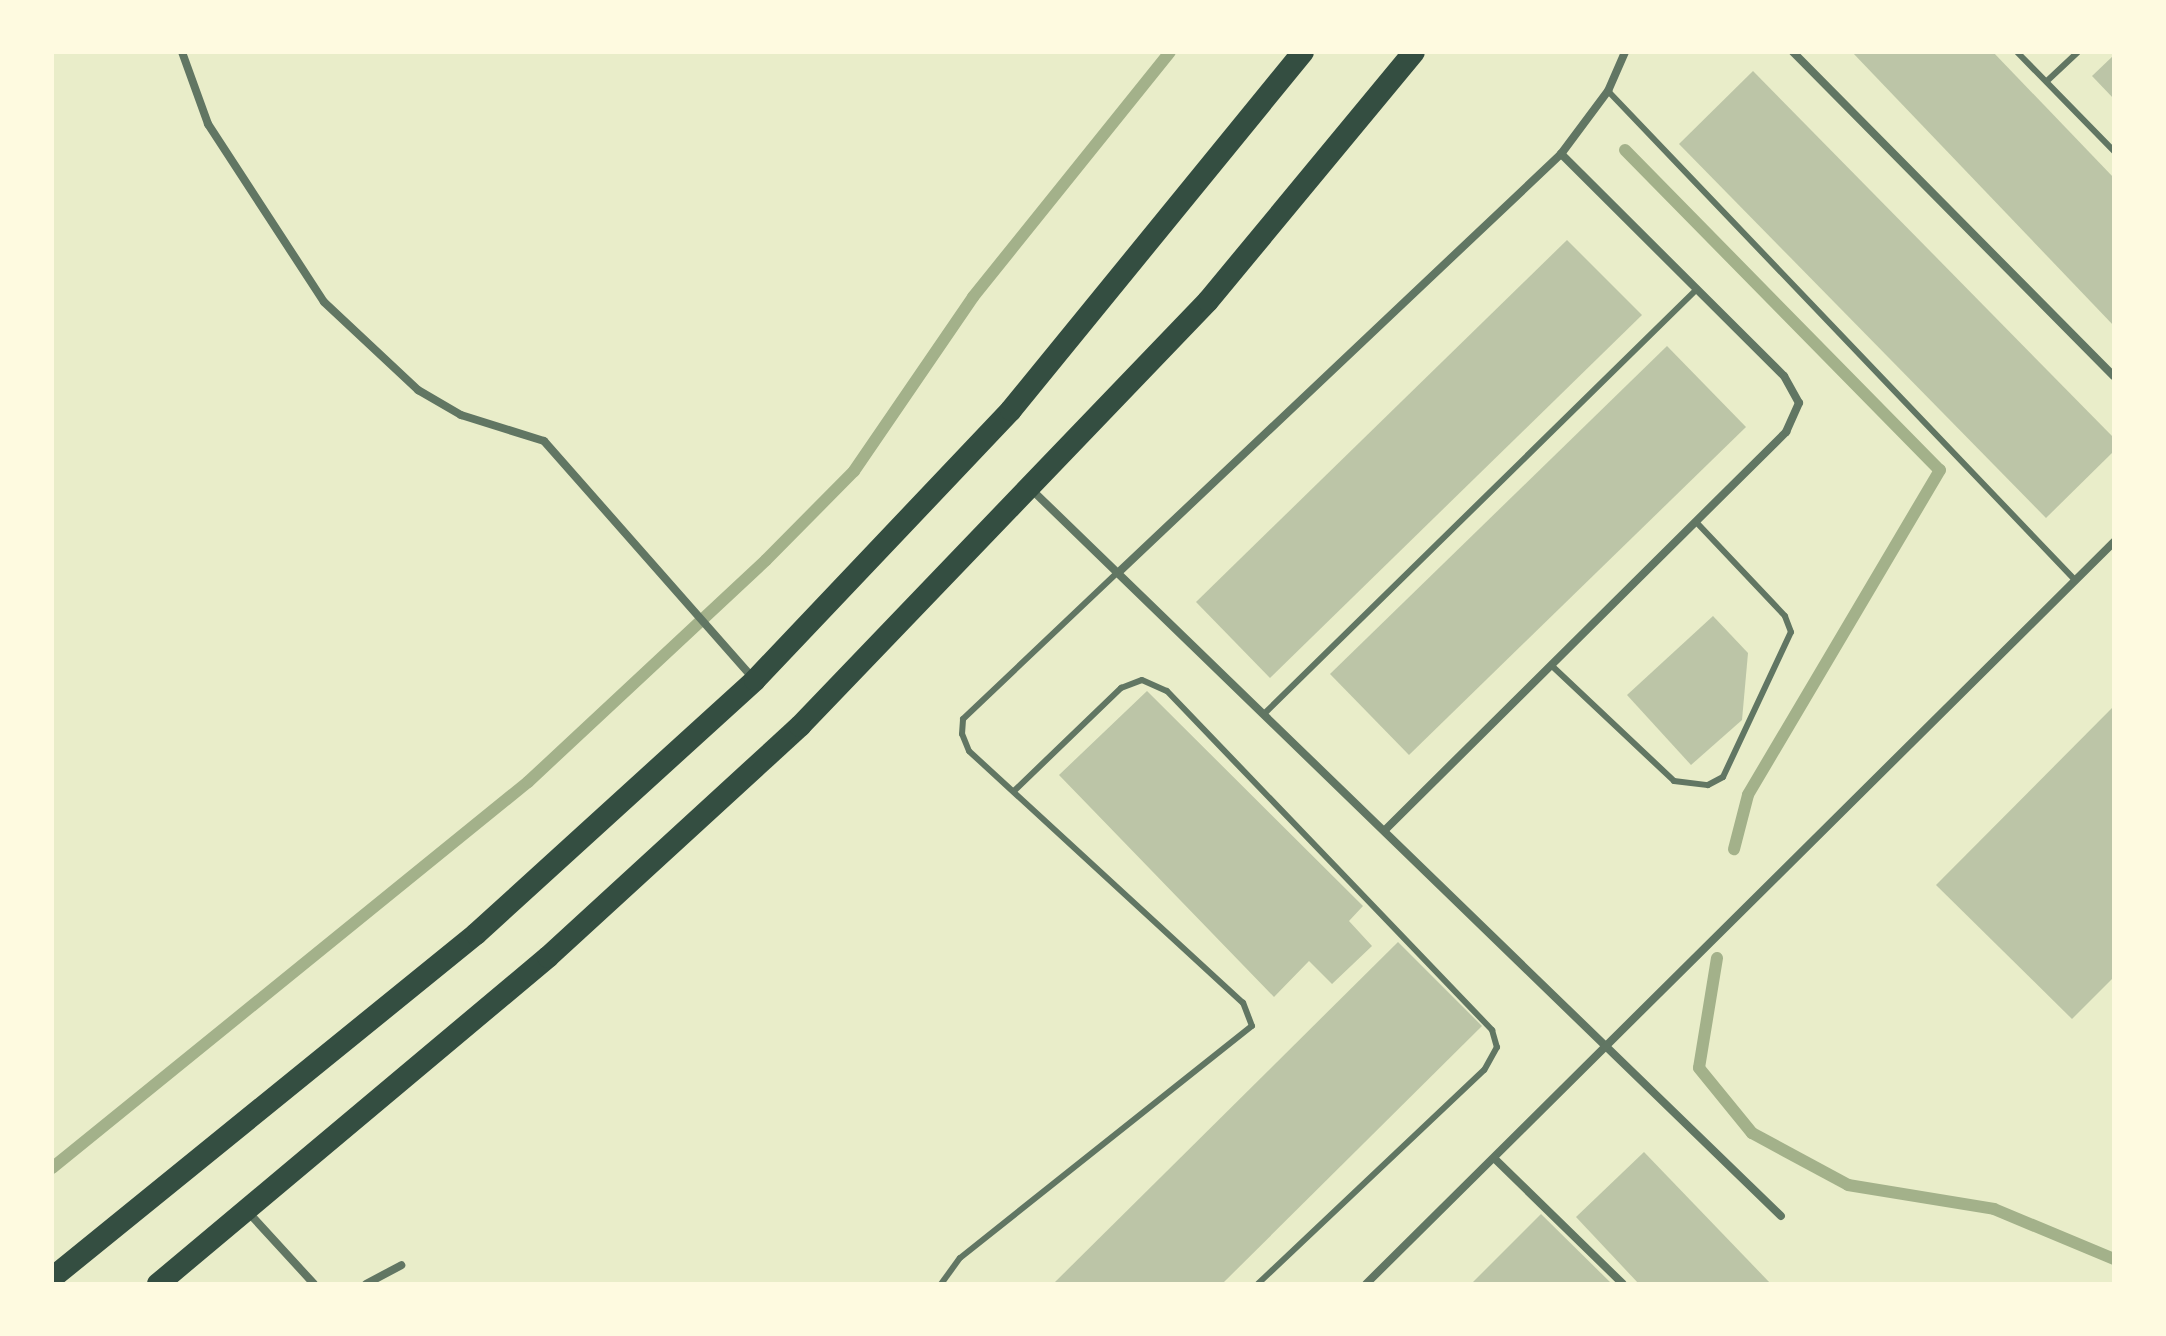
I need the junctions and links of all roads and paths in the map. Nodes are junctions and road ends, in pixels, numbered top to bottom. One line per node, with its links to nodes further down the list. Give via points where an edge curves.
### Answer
1 (182, 52): 20 (street, via 208,124 324,302 418,390 461,415 544,441 589,484 690,611)
2 (1303, 52): 20 (highway, via 1011,410)
3 (1414, 52): 14 (highway, via 1208,301)
4 (1625, 52): 9 (street)
5 (1793, 52): 13 (street)
6 (2017, 52): 8 (lane)
7 (2078, 52): 8 (lane)
8 (2047, 81): 10 (lane)
9 (1608, 91): 11 (street); 18 (lane)
10 (2114, 151)
11 (1561, 154): 12 (street); 17 (street)
12 (1697, 289): 15 (street, via 1784,376 1799,403 1786,432); 21 (lane)
13 (2114, 376)
14 (1032, 490): 17 (street); 26 (highway, via 800,726 548,957)
15 (1696, 522): 19 (street); 19 (lane, via 1785,616 1791,632 1723,777 1708,785 1674,781)
16 (2114, 542): 18 (street)
17 (1121, 570): 21 (street); 22 (lane, via 963,719 969,751)
18 (2075, 580): 24 (street)
19 (1551, 665): 23 (street)
20 (755, 680): 29 (highway, via 476,934)
21 (1266, 712): 23 (street)
22 (1014, 791): 33 (lane, via 1243,1003 1252,1026 960,1258); 34 (lane, via 1121,688 1142,680 1167,691 1492,1030 1497,1047 1484,1070)
23 (1386, 829): 24 (street)
24 (1609, 1048): 25 (street); 27 (street)
25 (1496, 1160): 35 (street); 36 (street)
26 (249, 1213): 30 (highway); 31 (street)
27 (1781, 1216)
28 (401, 1265): 32 (street)
29 (52, 1278)
30 (158, 1284)
31 (314, 1284)
32 (366, 1284)
33 (941, 1284)
34 (1258, 1284)
35 (1366, 1284)
36 (1623, 1284)

